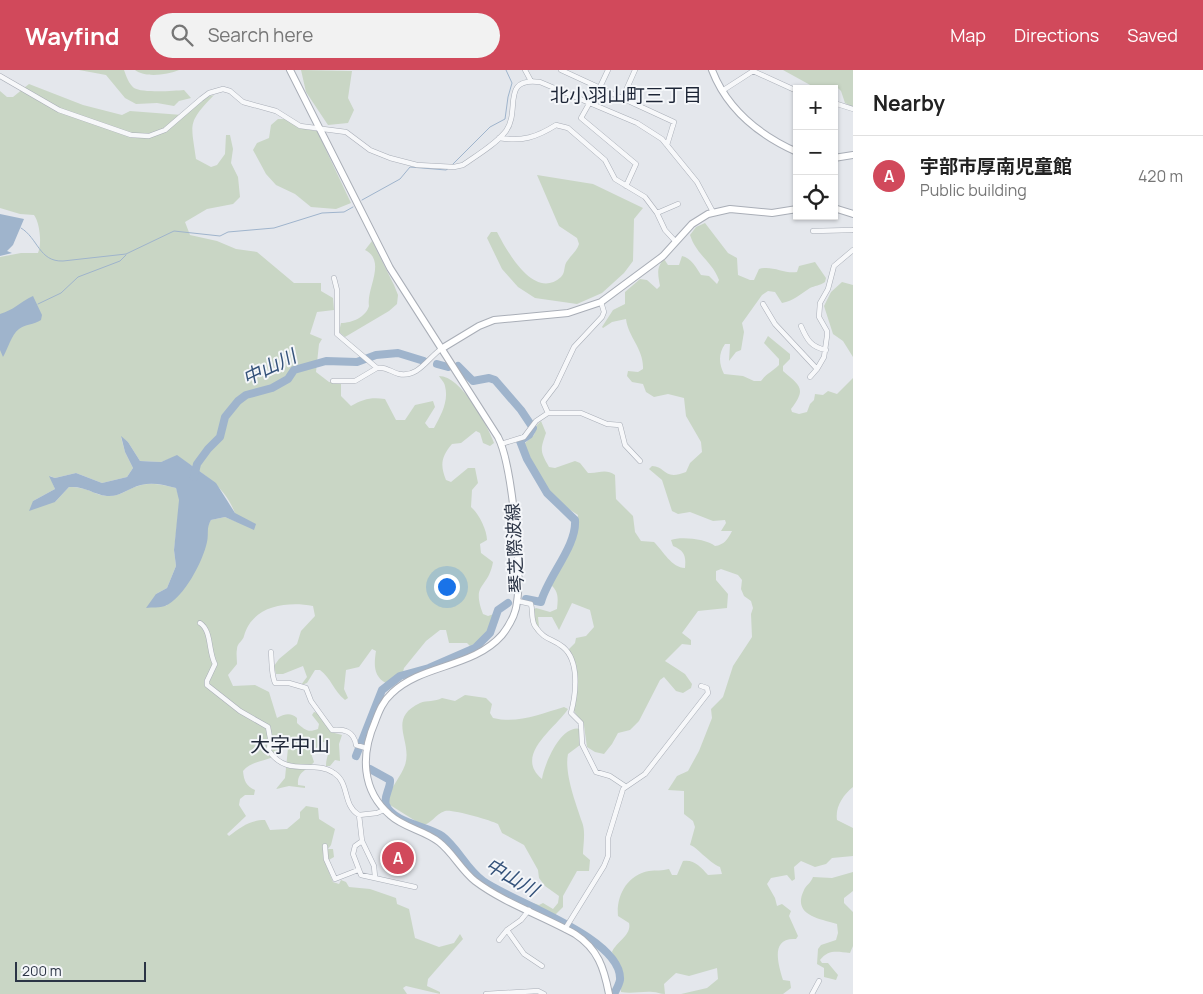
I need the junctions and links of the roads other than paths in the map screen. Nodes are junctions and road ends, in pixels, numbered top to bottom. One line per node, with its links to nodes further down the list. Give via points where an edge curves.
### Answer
1 (290, 70): 20 (main road, 琴芝際波線)
2 (525, 70): 12 (street)
3 (561, 70): 11 (street)
4 (580, 70): 11 (street)
5 (608, 70): 13 (street)
6 (635, 70): 16 (street)
7 (712, 70): 15 (main road)
8 (744, 70): 10 (street)
9 (0, 76): 20 (street, via 69,114 131,136 149,136 165,130 209,93 223,89 243,102 276,111 300,126)
10 (746, 76): 14 (street, via 753,71); 15 (street)
11 (577, 77): 13 (street)
12 (531, 81): 17 (street); 21 (street, via 517,87 513,95 511,122)
13 (600, 87): 16 (street)
14 (793, 89)
15 (722, 91): 23 (main road, via 755,128)
16 (623, 97): 22 (street, via 674,122)
17 (590, 102): 22 (street, via 637,123); 26 (street, via 581,118 636,164)
18 (838, 104): 19 (street)
19 (853, 110)
20 (320, 128): 21 (street, via 346,132 370,150 390,158 417,165 446,167 462,165); 41 (main road, 琴芝際波線, via 390,268)
21 (500, 138): 26 (street, via 529,138 556,125 564,126 600,155 615,179)
22 (667, 144): 30 (street, via 696,182)
23 (793, 150)
24 (853, 156): 25 (main road)
25 (838, 158)
26 (626, 186): 31 (street, via 645,197)
27 (678, 204): 31 (street)
28 (838, 209): 32 (main road)
29 (793, 210): 30 (main road, via 772,213 730,209)
30 (713, 212): 35 (main road, via 692,224)
31 (657, 213): 35 (street, via 665,230)
32 (853, 214)
33 (853, 229): 34 (street)
34 (813, 231)
35 (676, 242): 38 (main road, via 652,265)
36 (853, 250): 42 (street, via 834,266 828,289 820,303 819,317 827,331)
37 (334, 278): 43 (street, via 338,290 337,334)
38 (601, 302): 41 (main road, via 568,313 494,320); 47 (street, via 602,317 574,348 556,385 543,402)
39 (763, 304): 44 (street, via 775,324)
40 (802, 326): 42 (street, via 807,340)
41 (441, 349): 43 (street, via 409,374); 48 (main road, 琴芝際波線)
42 (826, 350): 44 (street)
43 (376, 368): 46 (street, via 354,381)
44 (817, 369): 45 (street)
45 (810, 377)
46 (333, 381)
47 (548, 413): 48 (street, via 528,434); 49 (street, via 581,413 607,424 620,424 625,444)
48 (501, 444): 50 (main road, 琴芝際波線, via 514,517)
49 (640, 461)
50 (518, 601): 54 (main road, 琴芝際波線, via 507,629 486,649 415,679 391,693 382,704); 55 (street, via 531,604 534,625 547,640 560,645 569,654 575,678 571,713 581,723 583,747 596,772)
51 (200, 623): 57 (street, via 208,632 209,651 215,664 206,680 207,685 240,711 268,727 269,751 275,758 292,767 325,768 340,777 352,810)
52 (271, 652): 54 (street, via 277,685 286,683 306,688 311,701 332,730 345,730 354,736 356,745)
53 (701, 686): 55 (street, via 707,688 708,693 644,774)
54 (366, 748): 56 (main road, 琴芝際波線, via 368,784)
55 (625, 786): 64 (street, via 608,838 608,856 604,866)
56 (384, 810): 57 (street); 63 (main road, 琴芝際波線, via 396,820 440,842 481,885)
57 (359, 815): 58 (street)
58 (362, 841): 60 (street, via 354,849); 61 (street)
59 (325, 846): 60 (street, via 326,859 335,879)
60 (358, 870): 61 (street, via 361,875)
61 (376, 877): 62 (street)
62 (415, 887)
63 (529, 910): 64 (main road, 琴芝際波線); 65 (street)
64 (567, 926): 73 (main road, 琴芝際波線, via 596,954 603,967)
65 (508, 930): 66 (street); 67 (street, via 524,954)
66 (499, 940)
67 (542, 966)
68 (819, 981): 74 (street)
69 (525, 993): 71 (street); 72 (street)
70 (486, 994): 71 (street)
71 (502, 994)
72 (544, 994)
73 (609, 994)
74 (812, 994)

